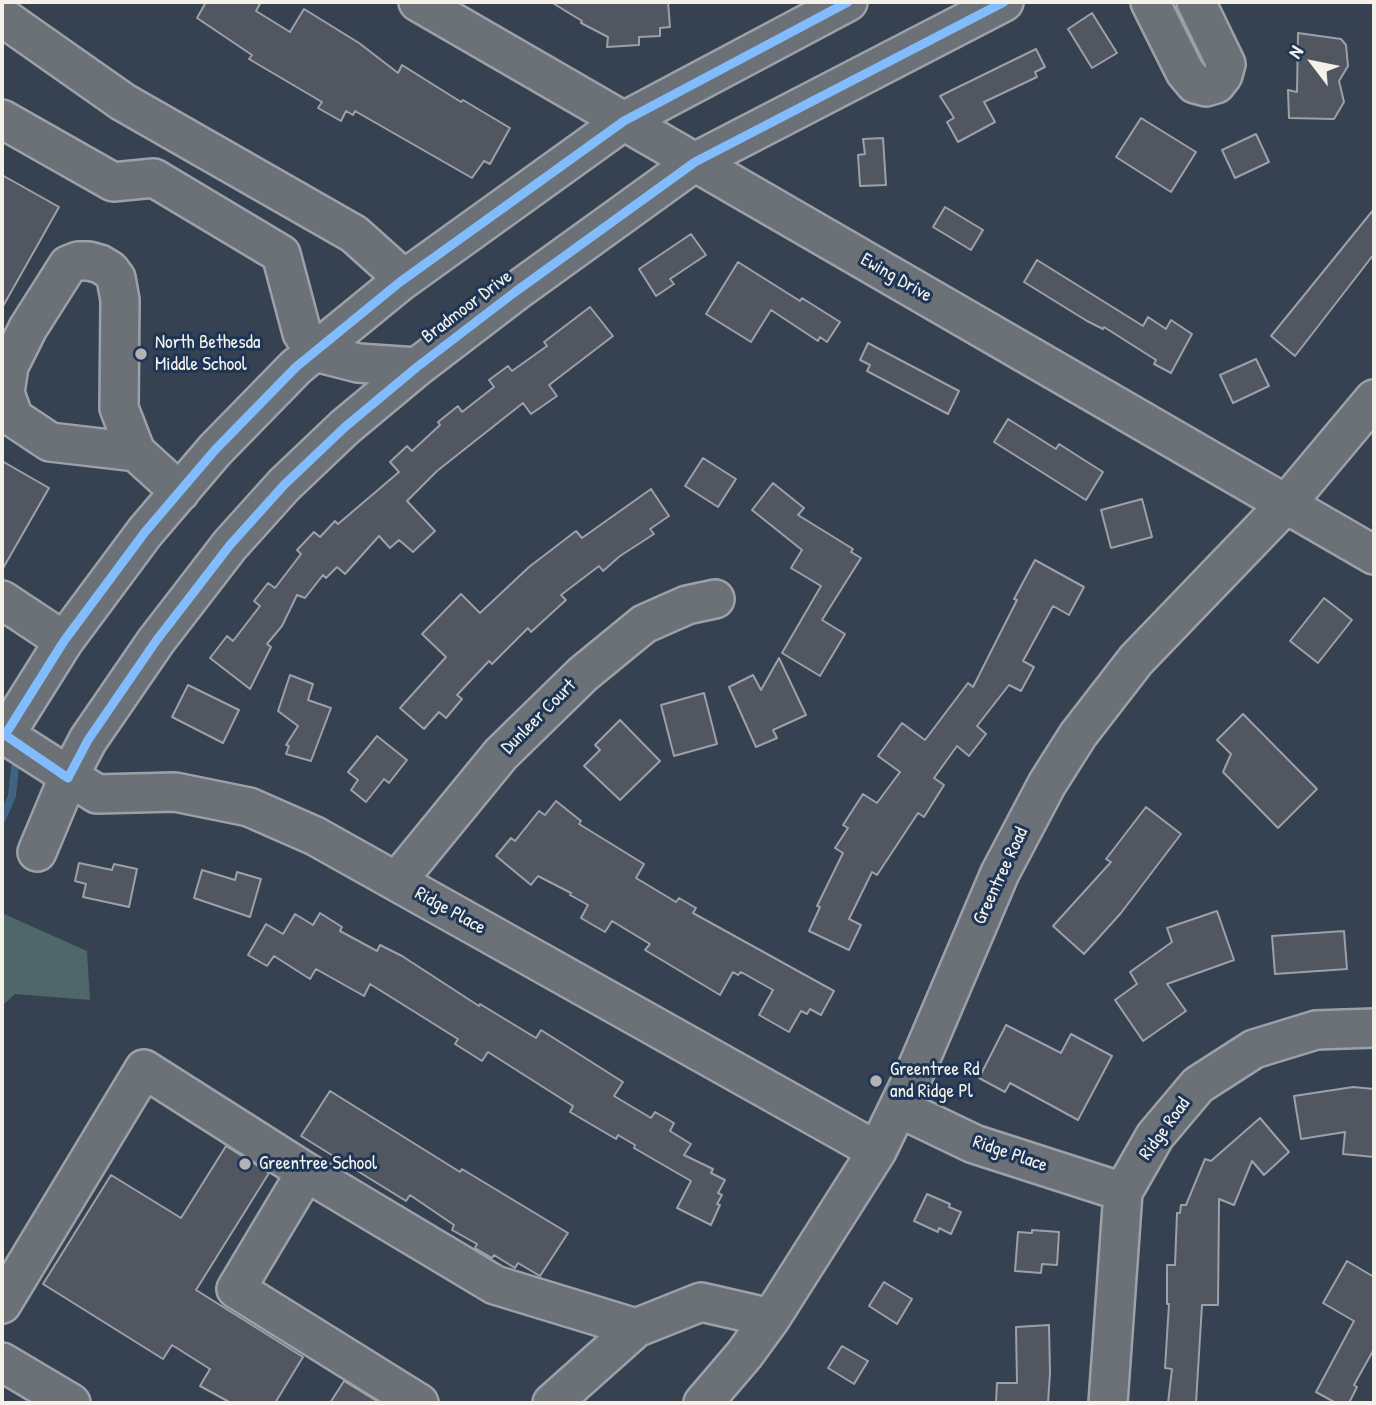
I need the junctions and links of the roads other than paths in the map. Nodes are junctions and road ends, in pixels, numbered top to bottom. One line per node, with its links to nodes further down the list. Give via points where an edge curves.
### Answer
1 (418, 2): 8 (street, Ewing Drive)
2 (848, 2): 8 (street)
3 (1004, 2): 9 (street, Bradmoor Drive)
4 (1150, 2): 5 (street, via 1185,72 1206,87 1216,84 1226,64)
5 (1196, 2)
6 (2, 17): 10 (street, via 123,102 354,234 393,269)
7 (2, 119): 11 (street, via 113,182 154,178 281,254 302,333)
8 (624, 121): 9 (street, Ewing Drive); 10 (street)
9 (695, 162): 12 (street, Bradmoor Drive); 16 (street, Ewing Drive)
10 (400, 282): 11 (street)
11 (315, 352): 12 (street, via 358,363); 15 (street, via 224,441)
12 (417, 367): 22 (street, Bradmoor Drive, via 284,485 230,545 156,642 88,740)
13 (1374, 399): 16 (street, Greentree Road)
14 (136, 452): 14 (street, via 119,408 120,289 110,270 78,261 68,265 28,328 9,366 5,393 15,418 50,442); 15 (street)
15 (180, 492): 20 (street, via 110,576)
16 (1286, 504): 17 (street, Ewing Drive); 26 (street, Greentree Road, via 1136,660 1059,764 1000,873)
17 (1374, 555)
18 (715, 599): 24 (street, Dunleer Court, via 687,605 644,624 583,674 501,754)
19 (2, 600): 20 (street)
20 (64, 641): 21 (street)
21 (4, 734): 22 (street, Ridge Place)
22 (68, 778): 23 (street, Bradmoor Drive); 24 (street, Ridge Place, via 97,794 175,792 250,807)
23 (37, 852)
24 (397, 881): 27 (street, Ridge Place)
25 (1374, 1028): 29 (street, Ridge Road, via 1316,1030 1254,1049 1198,1085 1155,1136)
26 (899, 1108): 27 (street, Greentree Road); 29 (street, Ridge Place, via 974,1144)
27 (877, 1151): 31 (street, Greentree Road)
28 (306, 1172): 30 (street, via 144,1069); 32 (street, via 495,1285); 35 (street, via 236,1289)
29 (1124, 1192): 38 (street, Ridge Road)
30 (2, 1304)
31 (771, 1318): 32 (street, via 701,1302); 37 (street, Greentree Road)
32 (636, 1328): 36 (street)
33 (2, 1362): 34 (street)
34 (71, 1403)
35 (419, 1403)
36 (552, 1403)
37 (703, 1403)
38 (1108, 1403)

